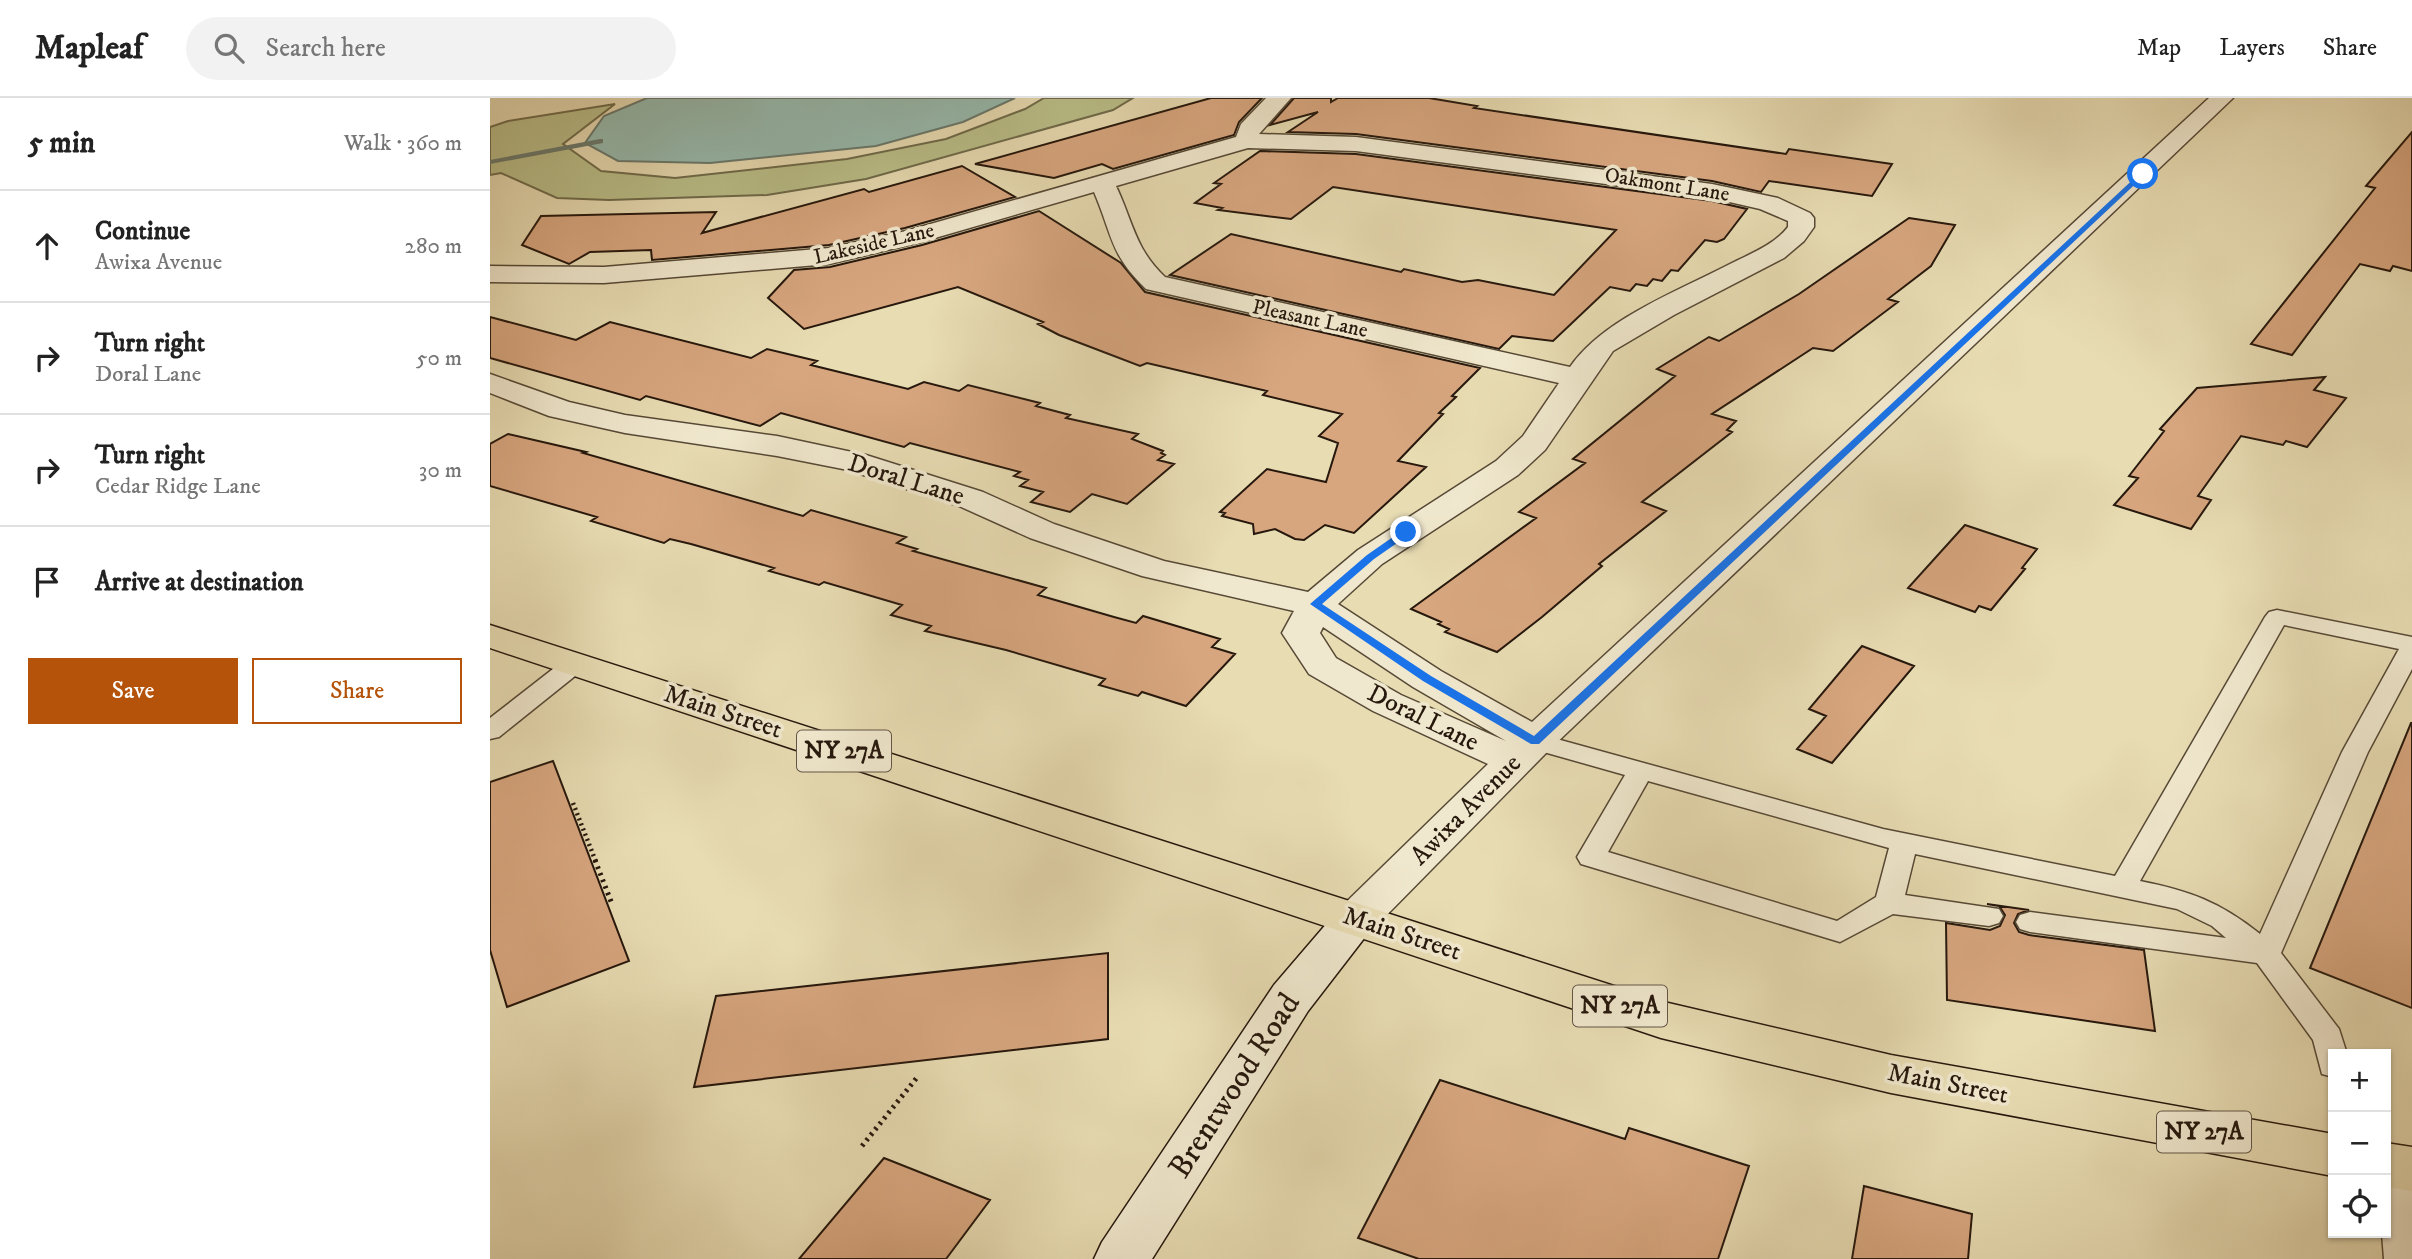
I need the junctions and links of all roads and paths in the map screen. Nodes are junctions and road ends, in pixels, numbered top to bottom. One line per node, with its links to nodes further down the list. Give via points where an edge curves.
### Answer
1 (1280, 98): 3 (street, via 1249,129)
2 (2221, 98): 13 (street, Awixa Avenue, via 2138,169)
3 (1247, 141): 4 (street, Lakeside Lane); 6 (street, Oakmont Lane, via 1356,144 1633,179 1767,201 1801,218 1795,236 1775,252 1631,327 1604,345)
4 (1103, 184): 5 (street, Lakeside Lane, via 829,256 604,275); 6 (street, Pleasant Lane, via 1121,237 1137,265 1156,283)
5 (490, 274)
6 (1577, 378): 8 (street, via 1534,443 1507,468 1370,557)
7 (490, 383): 8 (street, Doral Lane, via 560,410 855,462 971,499 1042,531 1154,569)
8 (1315, 604): 13 (street, Doral Lane, via 1301,633 1322,666 1387,703)
9 (494, 641): 11 (main road, Main Street / NY 27A)
10 (2412, 645): 17 (lane, via 2277,617); 23 (lane, via 2355,751)
11 (576, 663): 12 (lane); 21 (main road, Main Street / NY 27A)
12 (490, 731)
13 (1525, 751): 14 (lane); 21 (street, Awixa Avenue)
14 (1640, 771): 16 (lane); 18 (lane, via 1591,857 1840,932)
15 (573, 803): 19 (path)
16 (1904, 843): 17 (lane); 18 (lane)
17 (2122, 888): 23 (lane, via 2183,900 2222,919)
18 (1889, 903): 20 (lane)
19 (612, 904)
20 (1989, 916)
21 (1356, 919): 27 (main road, Main Street / NY 27A, via 1661,1020 1891,1074); 29 (street, Brentwood Road, via 1291,998)
22 (2030, 922): 23 (lane)
23 (2266, 954): 24 (lane, via 2328,1037)
24 (2330, 1049)
25 (919, 1076): 26 (path)
26 (862, 1146)
27 (2328, 1154)
28 (2400, 1167): 30 (street)
29 (1122, 1259)
30 (2412, 1259)

